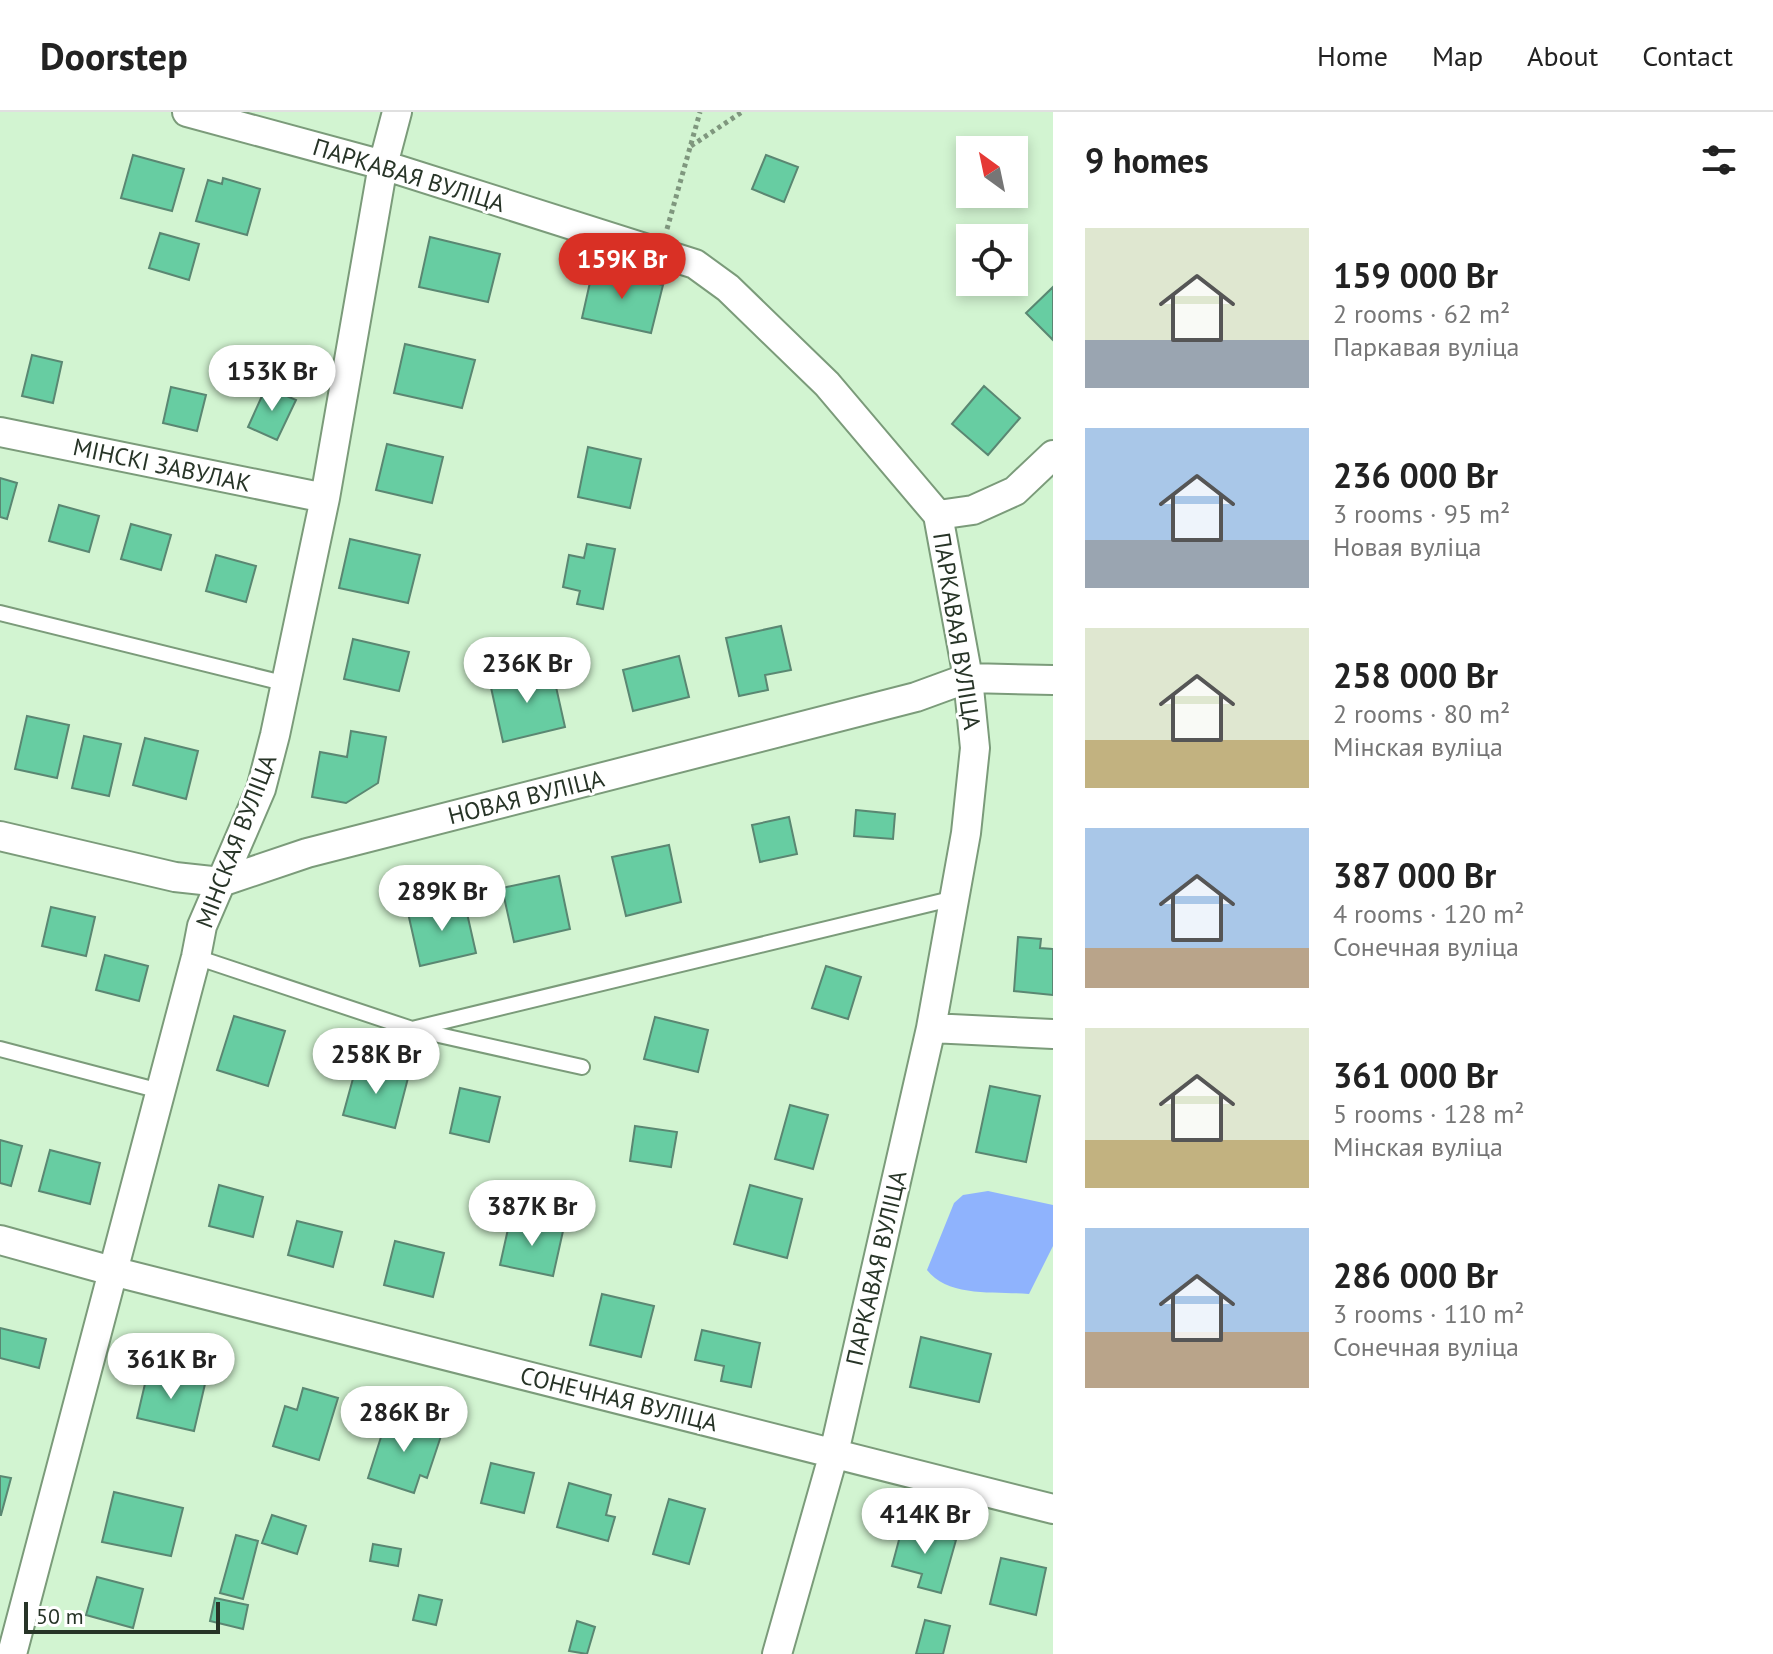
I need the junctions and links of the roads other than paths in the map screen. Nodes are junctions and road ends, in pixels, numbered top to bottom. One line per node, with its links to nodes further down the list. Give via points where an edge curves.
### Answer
1 (187, 112): 3 (street, ПАРКАВАЯ ВУЛІЦА)
2 (397, 112): 3 (street, МІНСКАЯ ВУЛІЦА)
3 (383, 165): 6 (street, МІНСКАЯ ВУЛІЦА); 7 (street, ПАРКАВАЯ ВУЛІЦА, via 695,264 728,288 827,384)
4 (0, 432): 6 (street, МІНСКІ ЗАВУЛАК)
5 (1053, 455): 7 (street, via 1015,491 973,510)
6 (325, 498): 11 (street, МІНСКАЯ ВУЛІЦА)
7 (938, 515): 9 (street, ПАРКАВАЯ ВУЛІЦА)
8 (0, 613): 11 (lane)
9 (968, 678): 10 (street, НОВАЯ ВУЛІЦА); 13 (street, НОВАЯ ВУЛІЦА, via 916,697 307,853); 14 (street, ПАРКАВАЯ ВУЛІЦА, via 975,748)
10 (1053, 680)
11 (287, 684): 13 (street, МІНСКАЯ ВУЛІЦА, via 261,789)
12 (0, 836): 13 (street, НОВАЯ ВУЛІЦА, via 175,877)
13 (221, 882): 15 (street, МІНСКАЯ ВУЛІЦА, via 202,926)
14 (955, 898): 16 (street, ПАРКАВАЯ ВУЛІЦА); 17 (lane)
15 (196, 957): 17 (lane); 21 (street, МІНСКАЯ ВУЛІЦА)
16 (931, 1028): 18 (street); 24 (street, ПАРКАВАЯ ВУЛІЦА)
17 (412, 1029): 20 (lane)
18 (1053, 1034)
19 (0, 1049): 21 (lane)
20 (582, 1067)
21 (160, 1091): 23 (street, МІНСКАЯ ВУЛІЦА)
22 (0, 1240): 23 (street, СОНЕЧНАЯ ВУЛІЦА)
23 (112, 1271): 24 (street, СОНЕЧНАЯ ВУЛІЦА); 26 (street, МІНСКАЯ ВУЛІЦА)
24 (834, 1453): 25 (street, СОНЕЧНАЯ ВУЛІЦА); 27 (street, ПАРКАВАЯ ВУЛІЦА)
25 (1053, 1509)
26 (12, 1654)
27 (777, 1654)

